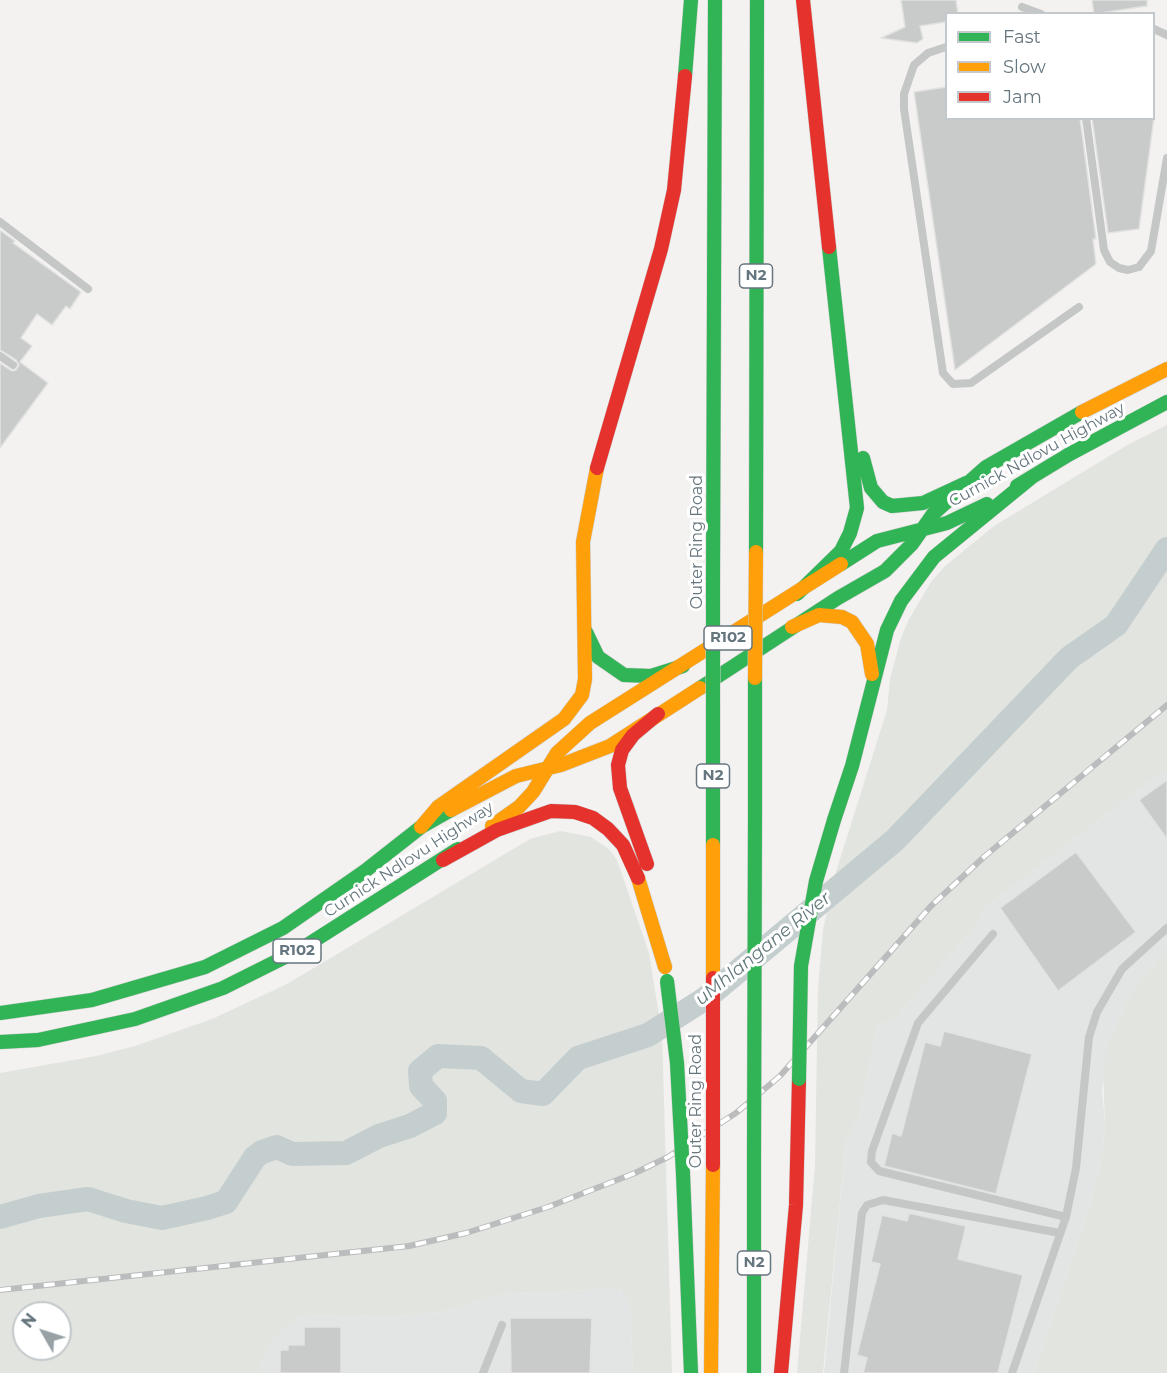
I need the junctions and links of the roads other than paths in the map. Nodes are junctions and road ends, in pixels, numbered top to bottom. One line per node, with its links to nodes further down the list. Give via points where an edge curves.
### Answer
1 (691, 0): 24 (main road, via 674,190 661,249 593,475 583,542)
2 (715, 0): 42 (main road, Outer Ring Road / N2, bridge)
3 (757, 0): 43 (main road, N2, bridge)
4 (803, 0): 13 (main road)
5 (1021, 6): 6 (lane)
6 (1036, 12)
7 (945, 47): 12 (lane, via 928,53 914,65 906,86 904,109 944,373 953,384 971,383)
8 (1086, 120): 9 (lane, via 1104,250 1110,262 1119,268 1139,267 1151,251)
9 (1167, 158)
10 (0, 222): 11 (lane)
11 (88, 289)
12 (1079, 307)
13 (835, 312): 21 (main road, via 871,488 892,506 906,506 923,503); 23 (main road, via 857,508 841,551)
14 (0, 356): 16 (lane)
15 (1159, 357): 18 (main road)
16 (13, 365)
17 (1167, 369): 18 (main road, Curnick Ndlovu Highway / R102)
18 (1105, 399): 21 (main road, Curnick Ndlovu Highway / R102, via 986,467)
19 (1167, 402): 20 (main road, Curnick Ndlovu Highway / R102)
20 (1032, 477): 22 (main road, Curnick Ndlovu Highway / R102, via 970,514); 27 (main road, via 955,538 914,581 887,630)
21 (966, 483): 22 (main road, Curnick Ndlovu Highway / R102, via 933,514)
22 (922, 531): 23 (main road, Curnick Ndlovu Highway / R102, via 877,541); 25 (main road, Curnick Ndlovu Highway / R102, via 885,571)
23 (797, 594): 26 (main road, Curnick Ndlovu Highway / R102)
24 (582, 615): 26 (main road, via 593,649 615,671 651,676); 30 (main road, via 585,679 575,707 546,734 438,807)
25 (792, 627): 27 (main road, via 819,615 852,622 867,644); 28 (main road, Curnick Ndlovu Highway / R102)
26 (683, 666): 29 (main road, Curnick Ndlovu Highway / R102, via 572,737)
27 (873, 682): 44 (main road, bridge, via 816,881 801,966 796,1205)
28 (658, 714): 29 (main road, Curnick Ndlovu Highway / R102, via 610,746); 34 (main road, via 622,750 618,777 648,868)
29 (549, 768): 30 (main road, Curnick Ndlovu Highway / R102, via 516,776); 31 (main road, Curnick Ndlovu Highway / R102, via 519,807)
30 (421, 827): 35 (main road, Curnick Ndlovu Highway / R102, via 283,928 205,967 92,1000)
31 (442, 860): 34 (main road, via 497,830 551,811 593,818 623,845 639,881); 36 (main road, Curnick Ndlovu Highway / R102, via 301,949 223,988 135,1019)
32 (1167, 928): 37 (lane, via 1122,969 1097,1012 1089,1037 1076,1168)
33 (993, 934): 37 (lane, via 918,1023 872,1151 872,1162 879,1171)
34 (666, 974): 41 (main road, bridge, via 677,1063)
35 (0, 1013)
36 (2, 1047)
37 (1066, 1217): 38 (lane)
38 (1060, 1233): 45 (lane, via 883,1200 867,1205 862,1213); 46 (lane)
39 (502, 1324): 40 (lane)
40 (483, 1373)
41 (691, 1373)
42 (711, 1373)
43 (754, 1373)
44 (781, 1373)
45 (844, 1373)
46 (1012, 1373)

